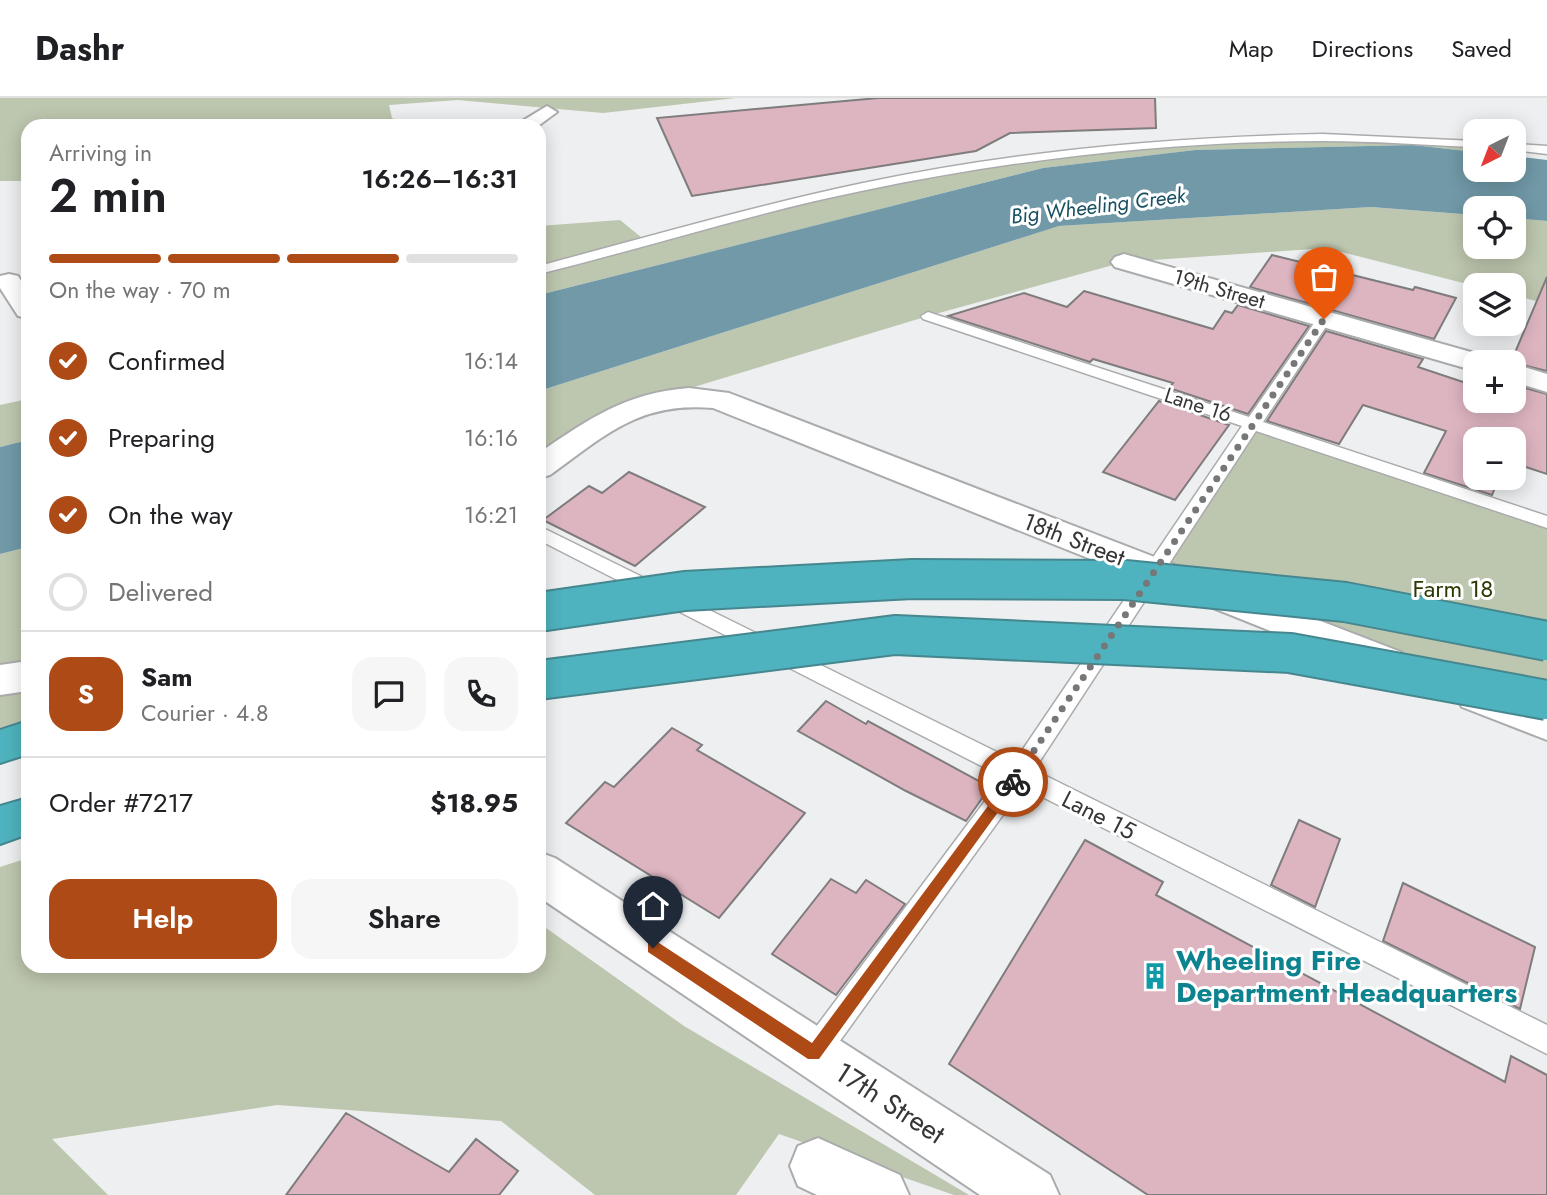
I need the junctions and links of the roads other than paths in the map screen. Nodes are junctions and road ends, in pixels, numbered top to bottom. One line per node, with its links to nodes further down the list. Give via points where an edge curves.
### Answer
1 (547, 112): 2 (street)
2 (536, 119)
3 (1463, 143): 7 (lane, via 1317,136 1082,150 866,186)
4 (1526, 148): 5 (lane)
5 (1547, 150)
6 (1124, 262): 13 (street, 19th Street)
7 (546, 268)
8 (12, 281): 9 (street)
9 (21, 297)
10 (21, 312): 11 (street)
11 (0, 316)
12 (928, 316): 17 (lane, Lane 16)
13 (1324, 319): 14 (street, 19th Street); 17 (lane)
14 (1463, 359)
15 (1526, 377): 16 (street)
16 (1547, 383)
17 (1254, 424): 19 (lane, Lane 16); 21 (lane)
18 (546, 463): 21 (street, 18th Street, via 628,407 688,395 718,399)
19 (1547, 522)
20 (546, 536): 31 (lane, Lane 15)
21 (1153, 570): 28 (street, 18th Street); 31 (lane)
22 (546, 611): 23 (highway, bridge, via 685,592 899,579 1125,580 1345,602)
23 (1547, 641)
24 (21, 677): 26 (street)
25 (546, 679): 27 (highway, bridge, via 895,635 1290,653)
26 (0, 680)
27 (1547, 700)
28 (1547, 724)
29 (21, 740): 30 (highway)
30 (0, 747)
31 (1019, 774): 35 (lane, Lane 15); 36 (lane)
32 (21, 818): 33 (highway)
33 (0, 825)
34 (546, 877): 36 (street, 17th Street)
35 (1547, 1041)
36 (814, 1053): 39 (street, 17th Street)
37 (818, 1166): 38 (street)
38 (880, 1195)
39 (1030, 1195)

